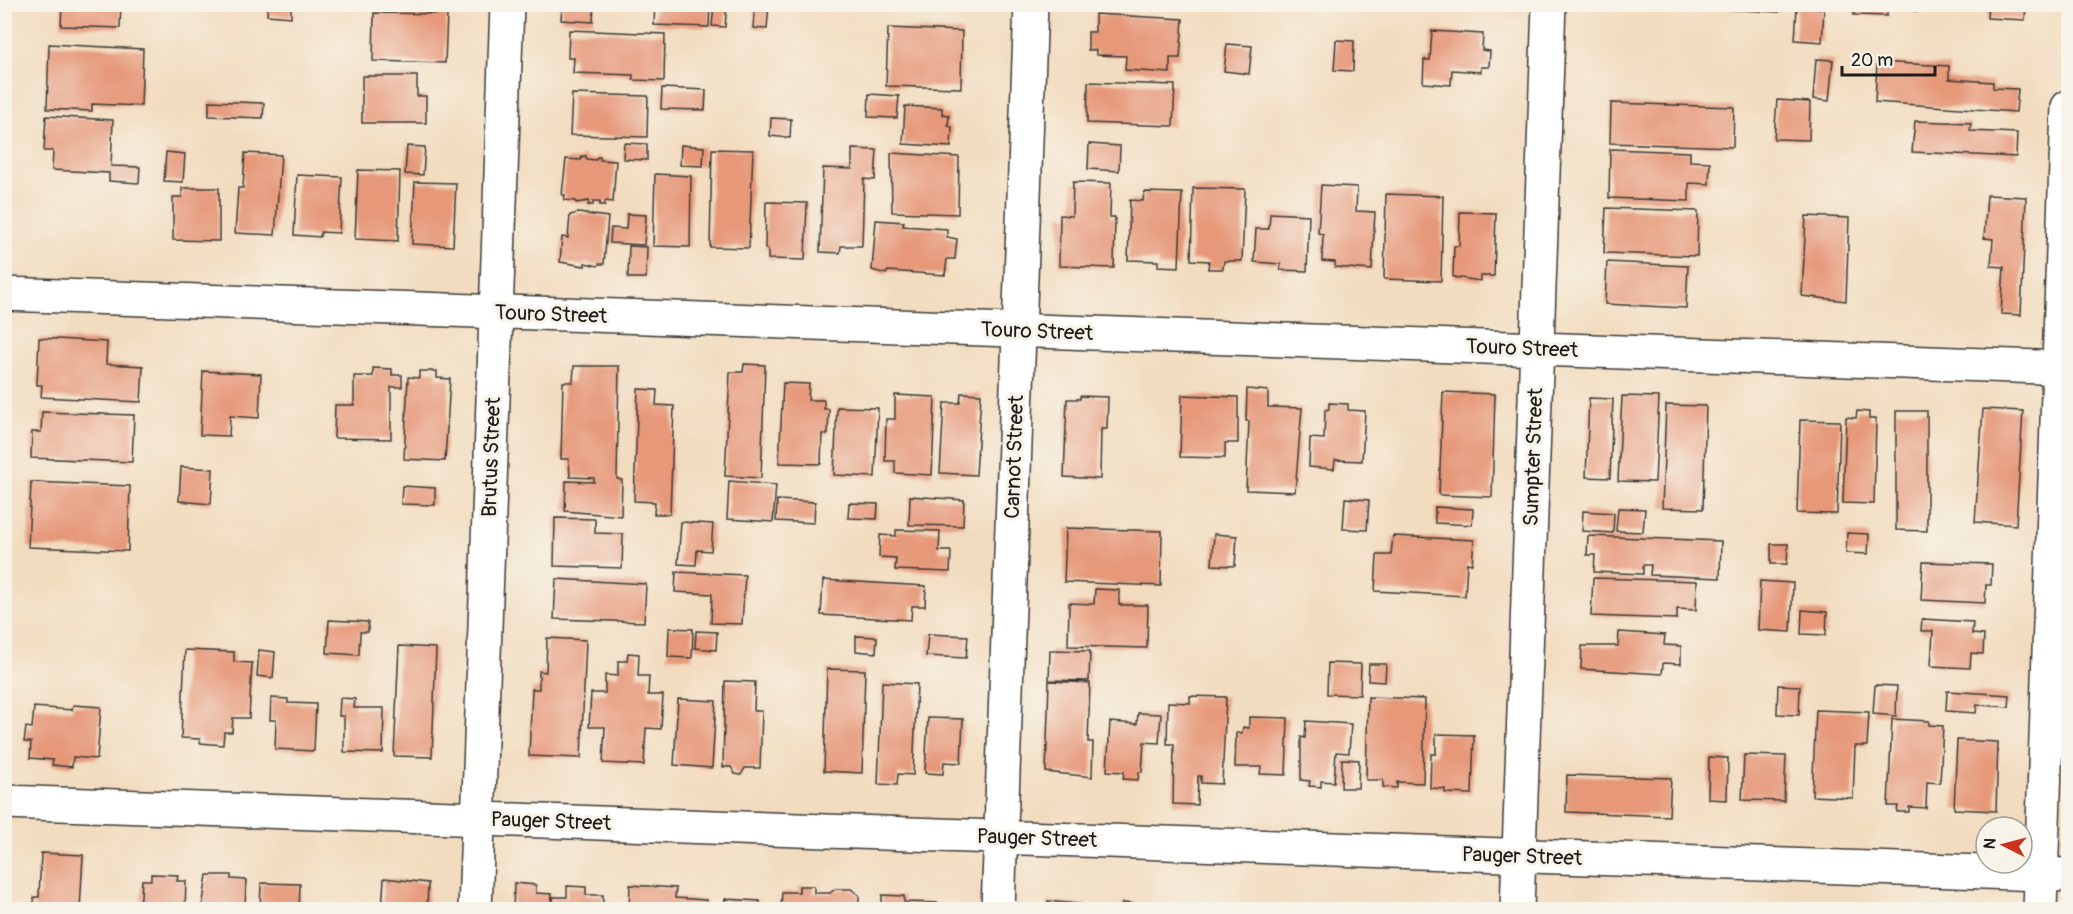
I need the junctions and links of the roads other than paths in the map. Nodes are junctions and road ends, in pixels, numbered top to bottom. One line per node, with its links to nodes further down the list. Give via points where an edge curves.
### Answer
1 (507, 4): 6 (street, Brutus Street)
2 (1030, 4): 7 (street, Carnot Street)
3 (1549, 4): 8 (street, Sumpter Street)
4 (2068, 107): 9 (street)
5 (4, 294): 6 (street, Touro Street)
6 (496, 312): 7 (street, Touro Street); 11 (street, Brutus Street)
7 (1019, 330): 8 (street, Touro Street); 12 (street, Carnot Street)
8 (1537, 349): 9 (street, Touro Street); 13 (street, Sumpter Street)
9 (2064, 368): 14 (street)
10 (4, 802): 11 (street, Pauger Street)
11 (478, 818): 12 (street, Pauger Street); 15 (street, Brutus Street)
12 (1001, 837): 13 (street, Pauger Street); 16 (street, Carnot Street)
13 (1519, 856): 14 (street, Pauger Street); 17 (street, Sumpter Street)
14 (2055, 875): 18 (street)
15 (475, 909)
16 (998, 909)
17 (1517, 909)
18 (2040, 909)

